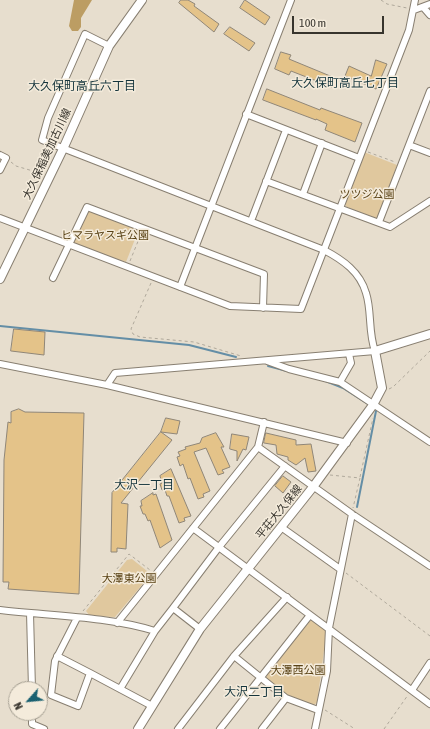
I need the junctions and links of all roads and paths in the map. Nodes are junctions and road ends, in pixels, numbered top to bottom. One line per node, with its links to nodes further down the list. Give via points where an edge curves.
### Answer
1 (142, 0): 9 (main road, 大久保稲美加古川線)
2 (291, 0): 12 (street)
3 (381, 0): 7 (path, via 387,4)
4 (415, 0): 7 (street)
5 (430, 4): 6 (street)
6 (423, 7): 7 (street); 8 (street)
7 (414, 10): 17 (street, via 409,30)
8 (430, 15)
9 (109, 46): 16 (main road, 大久保稲美加古川線); 16 (street, via 85,34 48,118 42,140)
10 (430, 90): 11 (street)
11 (427, 106): 15 (street)
12 (246, 114): 13 (street); 27 (street)
13 (286, 130): 14 (street); 24 (street)
14 (322, 144): 20 (street); 25 (street)
15 (409, 145): 18 (street); 21 (street)
16 (63, 149): 23 (main road, 大久保稲美加古川線); 27 (street)
17 (362, 150): 20 (street); 21 (path)
18 (430, 153)
19 (3, 157): 22 (street); 23 (path, via 16,166)
20 (359, 158): 28 (street)
21 (401, 165): 31 (street)
22 (0, 170)
23 (49, 176): 32 (main road, 大久保稲美加古川線)
24 (266, 181): 25 (street); 30 (street)
25 (303, 194): 28 (street)
26 (430, 201): 31 (street, via 390,227)
27 (211, 205): 30 (street); 35 (street)
28 (340, 207): 31 (street); 36 (street)
29 (0, 218): 32 (street)
30 (251, 221): 36 (street)
31 (379, 222)
32 (25, 228): 34 (street); 40 (main road, 大久保稲美加古川線)
33 (143, 228): 34 (street, via 87,207); 35 (street); 37 (path)
34 (68, 244): 37 (street); 39 (street)
35 (195, 248): 41 (street); 42 (street, via 264,274)
36 (324, 250): 42 (street, via 301,309); 44 (street, via 344,260 357,274 366,293 371,340)
37 (128, 267): 38 (street)
38 (154, 277): 41 (street); 48 (path, via 131,329 133,334 140,338 194,342 242,356)
39 (53, 278)
40 (0, 279)
41 (180, 287): 42 (street, via 230,306)
42 (263, 308)
43 (430, 334): 44 (main road)
44 (375, 351): 46 (street); 52 (main road, via 382,382)
45 (430, 351): 52 (path, via 393,387)
46 (349, 354): 47 (street); 50 (street, via 351,363)
47 (265, 360): 48 (street); 50 (street)
48 (244, 362): 51 (street, via 115,373)
49 (0, 364): 51 (street)
50 (340, 382): 53 (street)
51 (107, 385): 54 (street)
52 (381, 392): 53 (main road, 平荘大久保線)
53 (372, 408): 55 (street); 56 (main road, 平荘大久保線); 60 (path, via 374,414)
54 (264, 422): 56 (street); 57 (street)
55 (430, 442)
56 (347, 443): 59 (main road, 平荘大久保線)
57 (258, 446): 58 (street); 64 (street)
58 (285, 466): 61 (street); 65 (street)
59 (324, 473): 60 (path); 61 (main road, 平荘大久保線)
60 (360, 478): 62 (path)
61 (313, 487): 62 (street); 63 (main road, 平荘大久保線)
62 (352, 514): 66 (street); 68 (street)
63 (281, 527): 67 (main road, 平荘大久保線); 68 (street)
64 (193, 528): 65 (street); 69 (street)
65 (219, 547): 67 (street); 71 (street)
66 (430, 566)
67 (248, 568): 70 (street); 78 (main road, 平荘大久保線)
68 (340, 569): 77 (street); 80 (path)
69 (155, 574): 75 (path, via 129,554); 76 (street)
70 (287, 597): 74 (street); 82 (street)
71 (173, 608): 78 (street); 79 (street)
72 (0, 610): 73 (street)
73 (30, 613): 75 (street); 86 (street)
74 (310, 615): 77 (street); 85 (street)
75 (77, 618): 76 (street); 81 (street)
76 (117, 622): 79 (street)
77 (329, 628): 88 (street); 92 (street, via 327,671)
78 (200, 629): 91 (main road, 平荘大久保線)
79 (155, 631): 87 (street)
80 (430, 636)
81 (57, 656): 84 (street); 84 (street, via 54,661 51,695 78,706)
82 (234, 656): 85 (street); 96 (street)
83 (430, 663): 88 (street)
84 (90, 673): 87 (street)
85 (261, 678): 89 (street); 97 (street)
86 (32, 681)
87 (120, 689): 91 (street)
88 (412, 690): 90 (street); 101 (path)
89 (286, 698): 92 (street); 98 (street)
90 (430, 704)
91 (152, 706): 95 (main road, 平荘大久保線)
92 (319, 708): 99 (street); 100 (path)
93 (32, 721): 94 (street, via 32,724)
94 (44, 729)
95 (139, 729)
96 (178, 729)
97 (220, 729)
98 (262, 729)
99 (315, 729)
100 (355, 729)
101 (384, 729)

